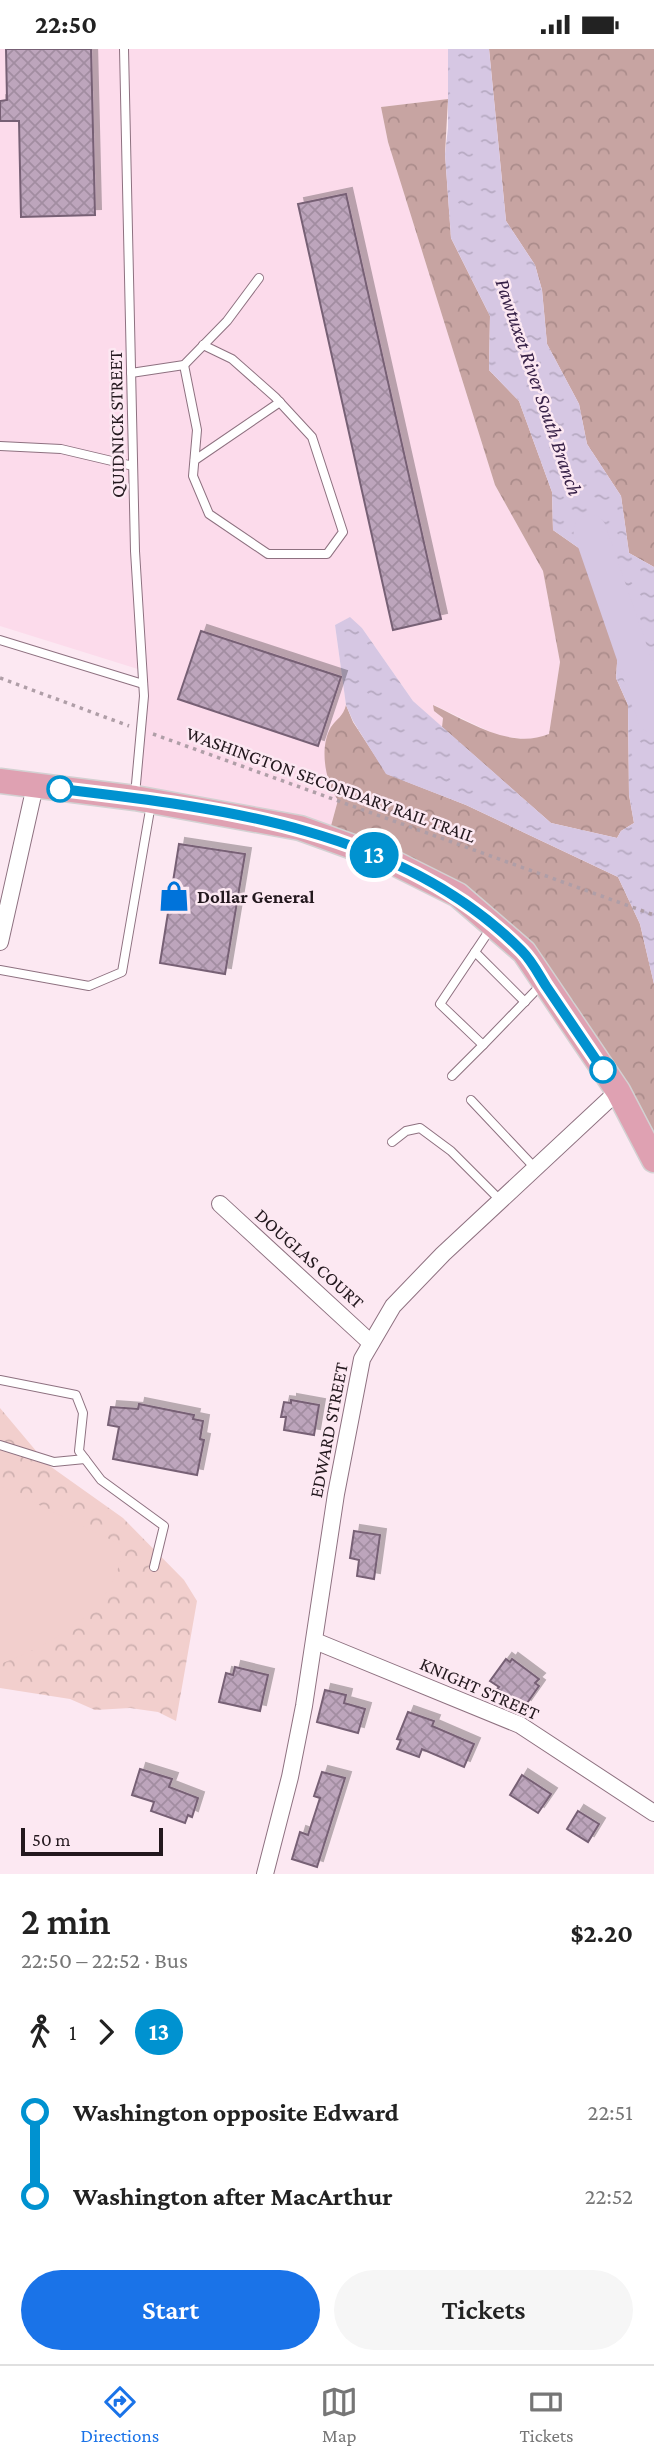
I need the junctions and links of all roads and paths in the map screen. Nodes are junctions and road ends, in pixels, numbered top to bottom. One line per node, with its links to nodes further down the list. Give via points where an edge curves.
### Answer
1 (124, 49): 5 (lane, QUIDNICK STREET)
2 (259, 278): 3 (lane)
3 (203, 345): 4 (lane); 6 (lane, via 232,359)
4 (184, 365): 5 (lane); 8 (lane, via 197,430)
5 (131, 373): 9 (lane, QUIDNICK STREET)
6 (280, 402): 8 (lane); 8 (lane, via 313,437 343,532 327,554 268,554 209,514 194,476)
7 (0, 446): 9 (lane, via 61,449)
8 (195, 460)
9 (133, 465): 12 (lane, QUIDNICK STREET)
10 (0, 640): 12 (lane)
11 (0, 678): 13 (path, WASHINGTON SECONDARY RAIL TRAIL)
12 (143, 684): 13 (lane, QUIDNICK STREET)
13 (140, 730): 16 (lane, QUIDNICK STREET); 17 (path, WASHINGTON SECONDARY RAIL TRAIL)
14 (0, 781): 15 (main road)
15 (34, 786): 16 (main road); 19 (street)
16 (143, 799): 18 (main road, via 300,828 337,841 386,859 458,895); 21 (lane, QUIDNICK STREET, via 122,972 89,986)
17 (654, 915)
18 (493, 926): 20 (lane); 22 (main road, via 524,952)
19 (0, 942)
20 (475, 952): 23 (lane); 24 (lane, via 439,1004)
21 (0, 970)
22 (544, 982): 23 (lane); 26 (main road)
23 (524, 1002): 24 (lane)
24 (483, 1045): 25 (lane)
25 (453, 1076)
26 (618, 1091): 29 (main road); 30 (street, EDWARD STREET)
27 (471, 1100): 30 (lane)
28 (392, 1142): 31 (lane, via 406,1131 420,1128 451,1150)
29 (654, 1160)
30 (535, 1168): 31 (street, EDWARD STREET)
31 (500, 1200): 33 (street, EDWARD STREET, via 393,1306)
32 (220, 1204): 33 (street, DOUGLAS COURT)
33 (371, 1343): 38 (street, EDWARD STREET, via 362,1359 351,1406)
34 (0, 1380): 36 (lane, via 76,1395 83,1413 79,1451)
35 (0, 1445): 36 (lane, via 54,1462)
36 (85, 1459): 37 (lane, via 101,1480 164,1525)
37 (155, 1567)
38 (315, 1641): 39 (street, KNIGHT STREET, via 520,1725); 40 (street, EDWARD STREET)
39 (654, 1813)
40 (269, 1873)

